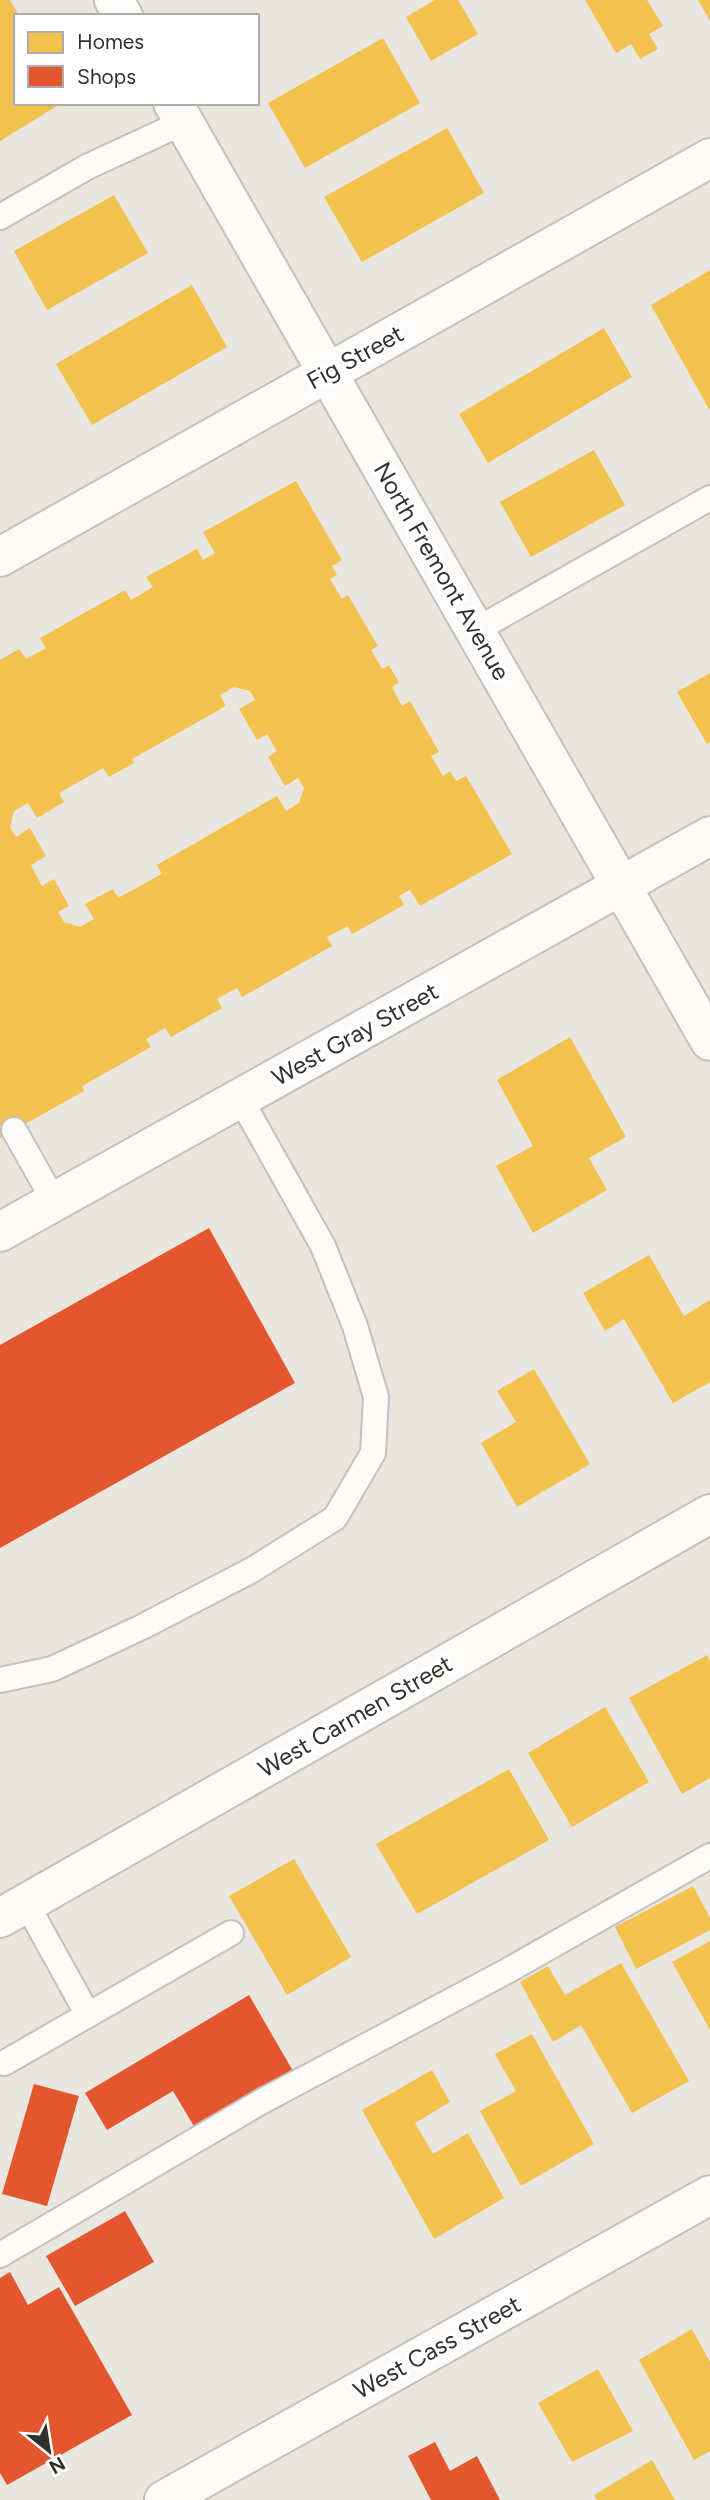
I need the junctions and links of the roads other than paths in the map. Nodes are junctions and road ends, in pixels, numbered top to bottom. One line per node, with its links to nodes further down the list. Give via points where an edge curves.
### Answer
1 (179, 112): 3 (lane); 4 (street, North Fremont Avenue)
2 (710, 158): 4 (street, Fig Street)
3 (0, 217)
4 (329, 372): 6 (street, Fig Street); 7 (street, North Fremont Avenue)
5 (710, 498): 7 (lane)
6 (0, 556)
7 (476, 630): 9 (street, North Fremont Avenue)
8 (710, 836): 9 (street, West Gray Street)
9 (621, 886): 10 (street, North Fremont Avenue); 11 (street, West Gray Street)
10 (710, 1041)
11 (240, 1098): 13 (street, West Gray Street); 16 (lane, via 323,1247 355,1326 376,1397 373,1453 335,1518 251,1570 52,1669)
12 (14, 1130): 13 (lane)
13 (54, 1201): 14 (street, West Gray Street)
14 (0, 1232)
15 (710, 1514): 18 (street, West Carmen Street)
16 (0, 1680)
17 (710, 1856): 23 (lane, via 259,2103)
18 (13, 1911): 20 (lane)
19 (231, 1933): 20 (lane)
20 (88, 2015): 21 (lane)
21 (4, 2063)
22 (710, 2195): 24 (street, West Cass Street)
23 (0, 2255)
24 (164, 2500)

